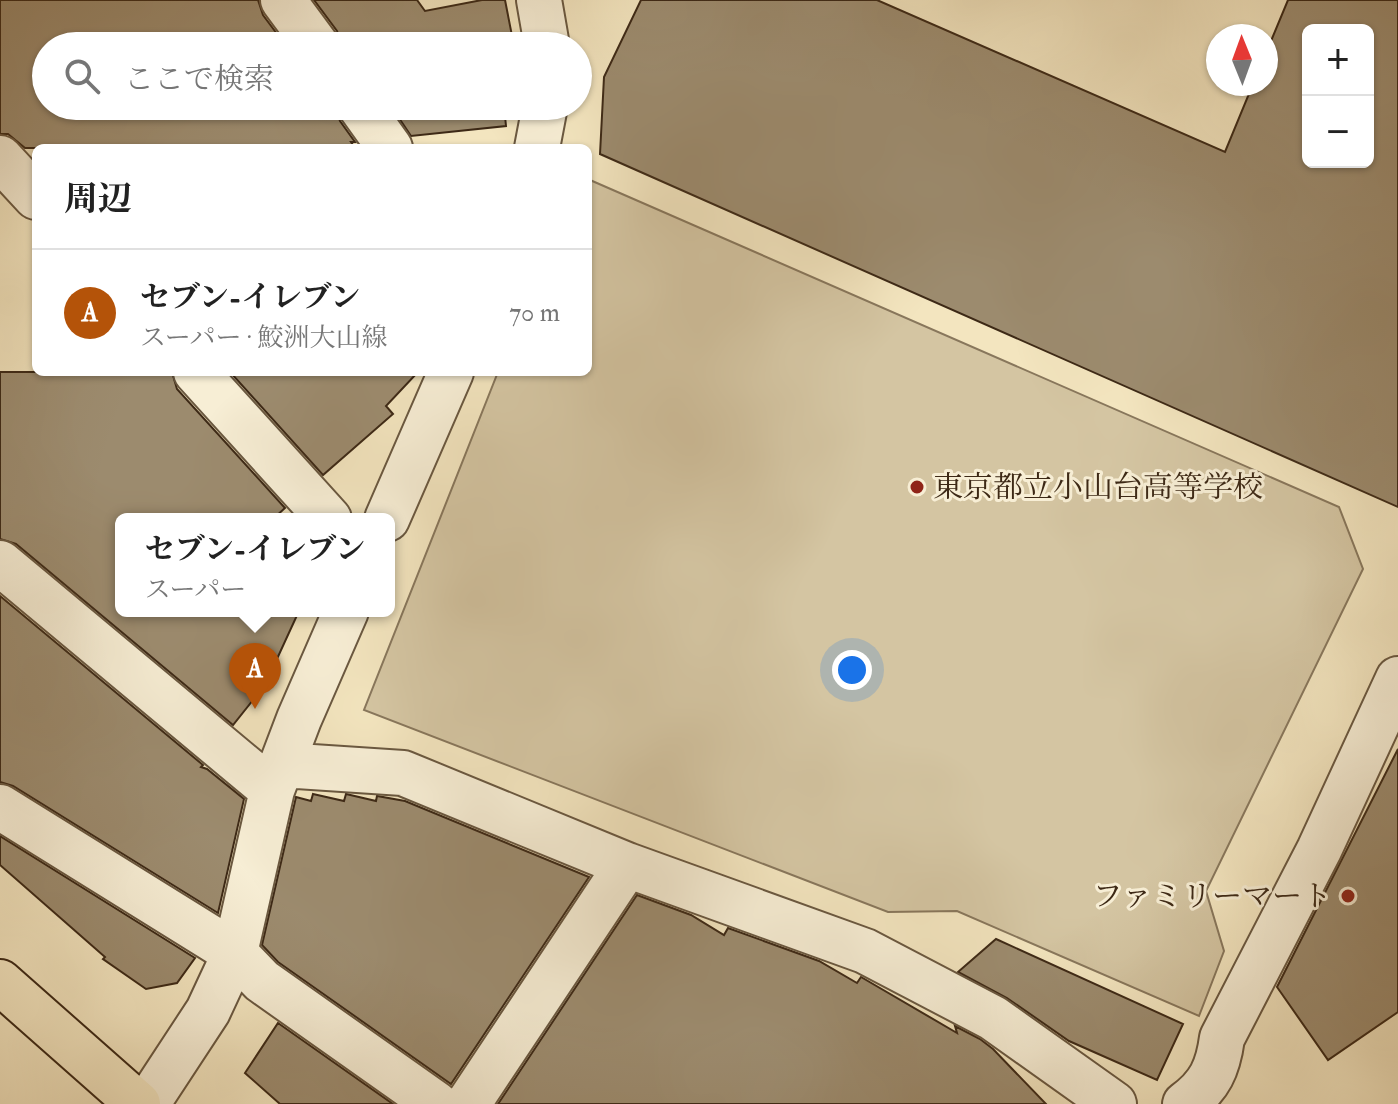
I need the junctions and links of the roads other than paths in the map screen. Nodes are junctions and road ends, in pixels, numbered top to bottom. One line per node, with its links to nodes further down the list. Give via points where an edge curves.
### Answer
1 (283, 0): 3 (street)
2 (539, 0): 4 (street)
3 (307, 32)
4 (545, 32)
5 (370, 120): 7 (street)
6 (542, 120): 8 (street)
7 (387, 144)
8 (538, 144)
9 (0, 158): 10 (street)
10 (32, 193)
11 (200, 376): 13 (street)
12 (449, 376): 14 (street)
13 (324, 513)
14 (390, 513)
15 (0, 563): 18 (street)
16 (343, 617): 18 (street)
17 (1398, 679): 28 (street, via 1319,850 1222,1038 1219,1061 1203,1091)
18 (277, 778): 20 (street, via 403,773); 21 (street)
19 (0, 807): 21 (street)
20 (627, 865): 26 (street); 27 (street, via 865,951 993,1018)
21 (235, 953): 24 (street, via 208,1011); 25 (street, via 262,981)
22 (0, 982): 23 (main road)
23 (138, 1104)
24 (147, 1104)
25 (436, 1104)
26 (468, 1104)
27 (1114, 1104)
28 (1185, 1104)

